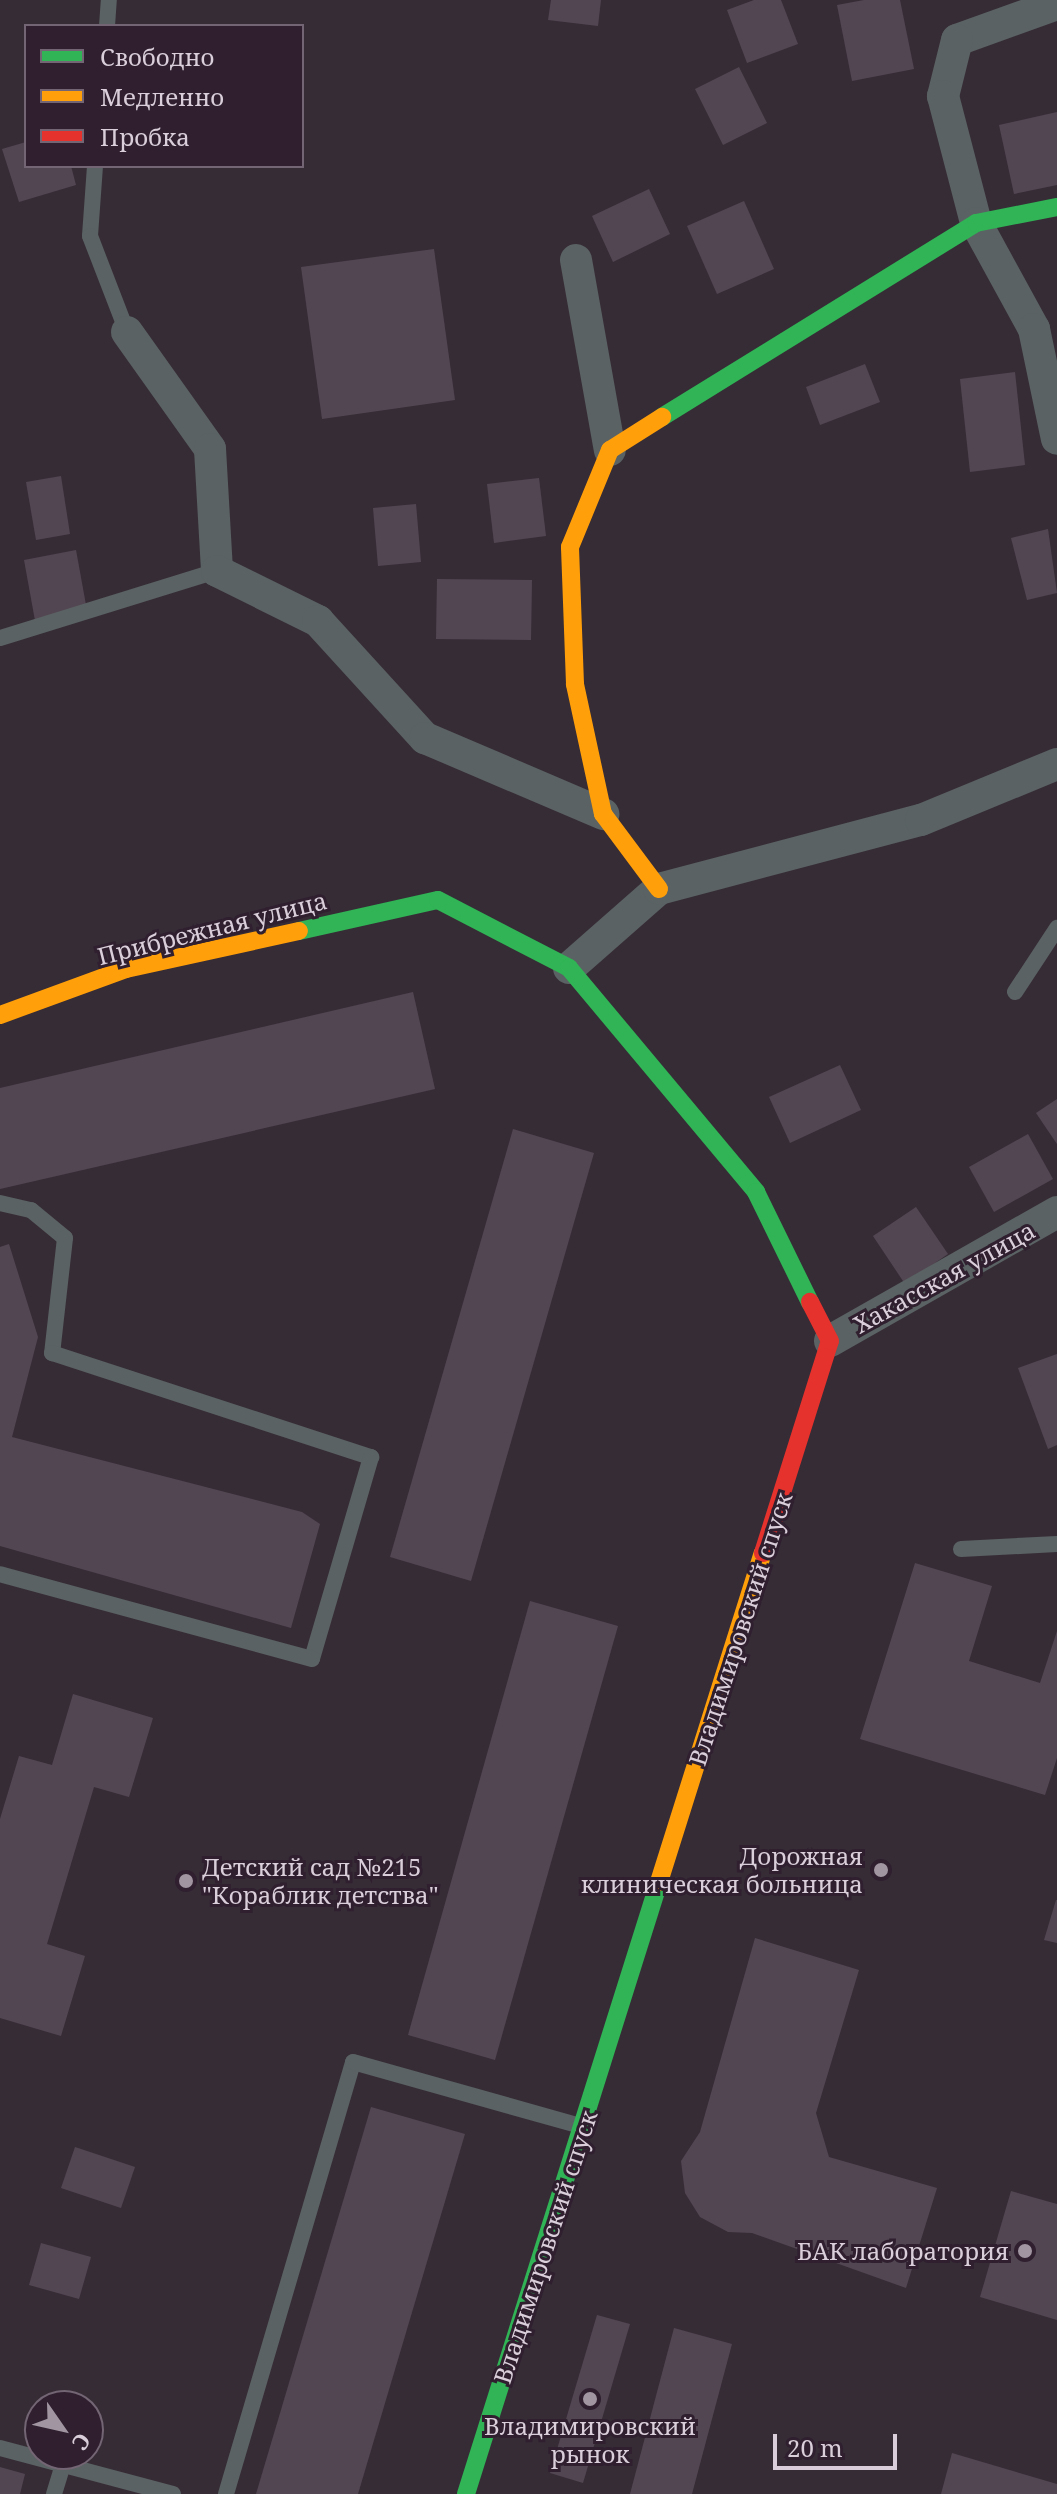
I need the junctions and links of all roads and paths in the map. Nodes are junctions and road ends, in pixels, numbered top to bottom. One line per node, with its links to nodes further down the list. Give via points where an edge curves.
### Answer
1 (109, 0): 3 (lane)
2 (1057, 4): 6 (street, via 957,40 943,96)
3 (107, 24)
4 (95, 168): 8 (lane, via 90,236)
5 (1057, 207): 6 (street)
6 (976, 223): 9 (street, via 1034,329); 10 (street)
7 (576, 260): 10 (street)
8 (127, 332): 11 (street, via 210,449)
9 (1057, 439)
10 (610, 450): 14 (street, via 570,547 575,684)
11 (217, 571): 12 (lane); 14 (street, via 318,621 425,738)
12 (0, 638)
13 (1057, 764): 15 (street, via 921,820)
14 (603, 814): 15 (street)
15 (659, 889): 17 (street)
16 (1057, 928): 18 (lane)
17 (569, 968): 19 (street, Прибрежная улица, via 438,900 126,969); 22 (street, via 756,1192)
18 (1015, 992)
19 (0, 1015)
20 (0, 1203): 25 (lane, via 31,1210 65,1238 52,1353 371,1457 312,1659)
21 (1057, 1212): 22 (street, Хакасская улица)
22 (830, 1341): 26 (street, Владимировский спуск)
23 (1057, 1544): 24 (lane)
24 (961, 1549)
25 (0, 1574)
26 (584, 2127): 33 (lane, via 353,2062); 34 (street, Владимировский спуск)
27 (0, 2448): 28 (lane)
28 (24, 2454)
29 (61, 2470): 31 (lane)
30 (82, 2470): 32 (lane)
31 (54, 2494)
32 (173, 2494)
33 (226, 2494)
34 (466, 2494)

